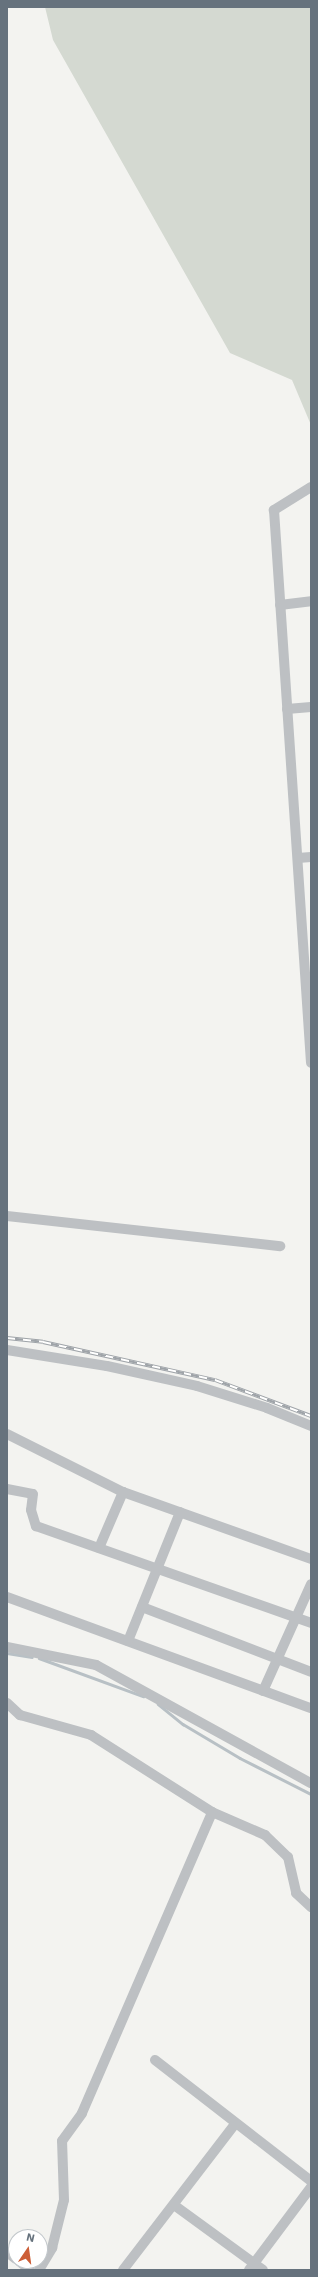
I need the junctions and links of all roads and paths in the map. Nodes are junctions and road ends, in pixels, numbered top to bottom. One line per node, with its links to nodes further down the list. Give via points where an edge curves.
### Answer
1 (311, 487): 3 (street, via 274,510)
2 (311, 601): 3 (street)
3 (280, 604): 5 (street)
4 (311, 707): 5 (street)
5 (287, 709): 7 (street)
6 (311, 857): 7 (street)
7 (298, 858): 8 (street)
8 (311, 1062)
9 (7, 1216): 10 (street)
10 (280, 1246)
11 (7, 1350): 12 (street, via 197,1386 267,1408)
12 (311, 1426)
13 (7, 1434): 15 (street)
14 (7, 1489): 17 (street, via 33,1494 31,1510 36,1526)
15 (123, 1492): 16 (street); 17 (street)
16 (180, 1512): 18 (street); 19 (street)
17 (99, 1548): 19 (street)
18 (311, 1559)
19 (158, 1569): 22 (street); 23 (street)
20 (311, 1584): 23 (street)
21 (7, 1597): 25 (street)
22 (142, 1607): 25 (street); 27 (street)
23 (296, 1619): 24 (street); 27 (street)
24 (311, 1623)
25 (128, 1641): 29 (street)
26 (7, 1647): 32 (street, via 96,1665)
27 (279, 1659): 28 (street); 29 (street)
28 (311, 1672)
29 (263, 1691): 31 (street)
30 (7, 1703): 33 (street, via 20,1715 92,1735)
31 (311, 1708)
32 (311, 1783)
33 (212, 1812): 34 (street, via 265,1835 288,1857 296,1893); 41 (street, via 82,2113 62,2140 64,2200 52,2248)
34 (311, 1907)
35 (155, 2060): 36 (street)
36 (235, 2124): 37 (street); 39 (street)
37 (311, 2180)
38 (311, 2187): 40 (street)
39 (174, 2205): 40 (street); 42 (street)
40 (251, 2267): 43 (street)
41 (39, 2270)
42 (123, 2270)
43 (263, 2270)

